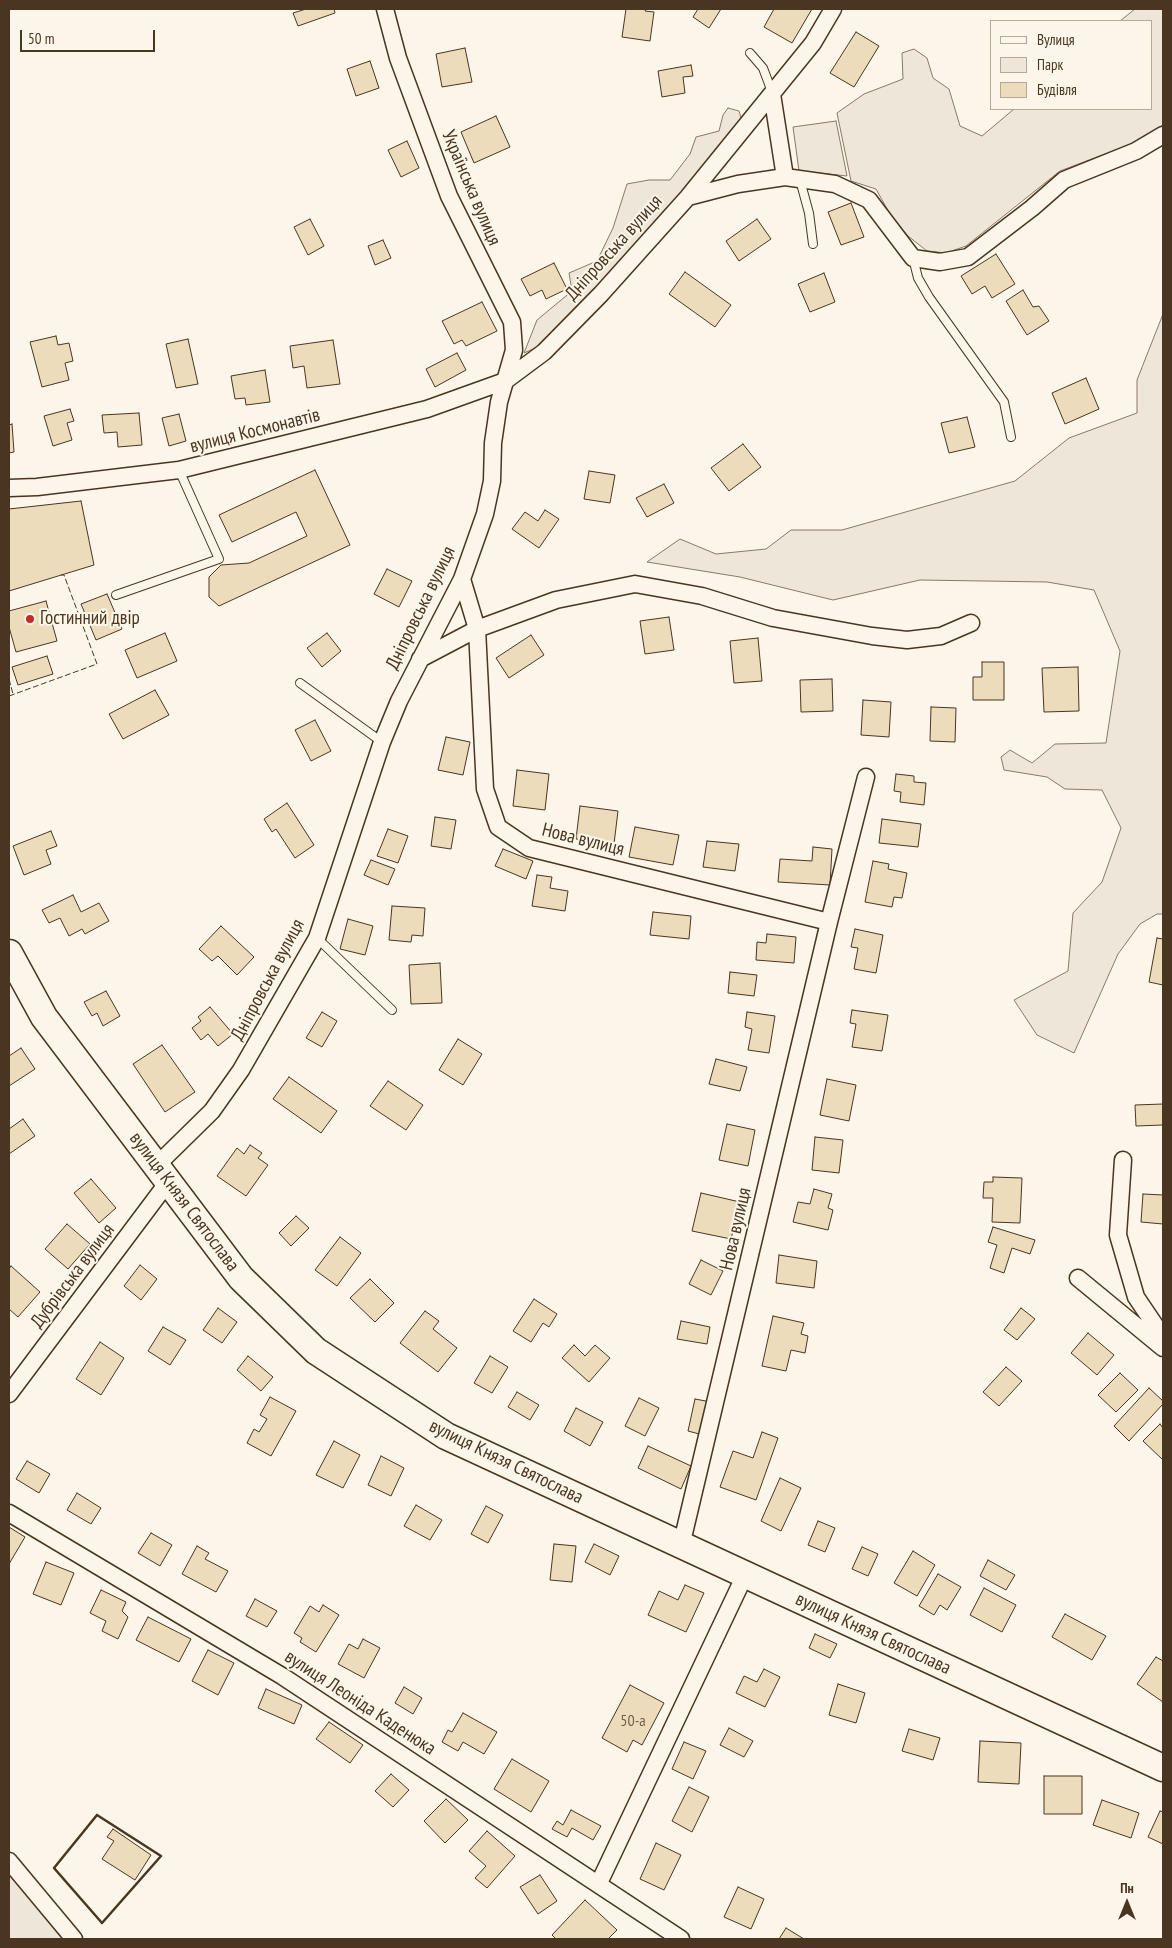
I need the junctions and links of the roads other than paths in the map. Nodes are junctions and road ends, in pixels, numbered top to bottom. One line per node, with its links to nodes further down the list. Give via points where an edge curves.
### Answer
1 (385, 9): 10 (street, Українська вулиця, via 398,58 449,196 512,322 514,350)
2 (833, 9): 4 (street, Дніпровська вулиця, via 813,43)
3 (750, 53): 4 (lane, via 763,68)
4 (772, 94): 6 (street); 7 (street, Дніпровська вулиця)
5 (1163, 136): 9 (street, via 1136,151 1064,180 968,257 940,262)
6 (793, 179): 7 (street, via 738,184); 8 (lane, via 809,213); 9 (street, via 835,184 869,200)
7 (688, 197): 10 (street, Дніпровська вулиця, via 589,307 544,352)
8 (813, 244)
9 (913, 258): 11 (lane, via 918,278 929,297 1004,402)
10 (505, 381): 12 (street, вулиця Космонавтів, via 426,409); 14 (street, Дніпровська вулиця, via 499,402 492,481 485,514)
11 (1011, 438)
12 (179, 470): 13 (street, вулиця Космонавтів); 15 (lane, via 219,559)
13 (9, 488)
14 (462, 579): 17 (street, Нова вулиця); 18 (street, Дніпровська вулиця)
15 (116, 595)
16 (971, 623): 17 (street, via 941,636 906,640 773,618 702,596 635,584 556,600)
17 (477, 629): 18 (street); 22 (street, Нова вулиця, via 485,789 498,827 529,848)
18 (420, 659): 20 (street, Дніпровська вулиця)
19 (300, 683): 20 (lane)
20 (382, 742): 23 (street, Дніпровська вулиця)
21 (866, 777): 22 (street, Нова вулиця)
22 (829, 922): 33 (street, Нова вулиця)
23 (317, 938): 25 (lane); 27 (street, Дніпровська вулиця, via 241,1070)
24 (9, 953): 27 (main road, вулиця Князя Святослава, via 44,1017)
25 (392, 1010)
26 (1123, 1160): 29 (street, via 1118,1235 1136,1297)
27 (162, 1174): 31 (street, Дубрівська вулиця); 33 (main road, вулиця Князя Святослава, via 241,1278 316,1351 446,1436)
28 (1078, 1278): 30 (street)
29 (1163, 1337)
30 (1163, 1348)
31 (9, 1394)
32 (9, 1513): 37 (street, вулиця Леоніда Каденюка, via 282,1676)
33 (682, 1546): 34 (main road, вулиця Князя Святослава)
34 (745, 1575): 35 (main road, вулиця Князя Святослава); 37 (street)
35 (1163, 1768)
36 (9, 1862): 38 (street)
37 (598, 1883): 39 (street, вулиця Леоніда Каденюка)
38 (74, 1939)
39 (681, 1939)

